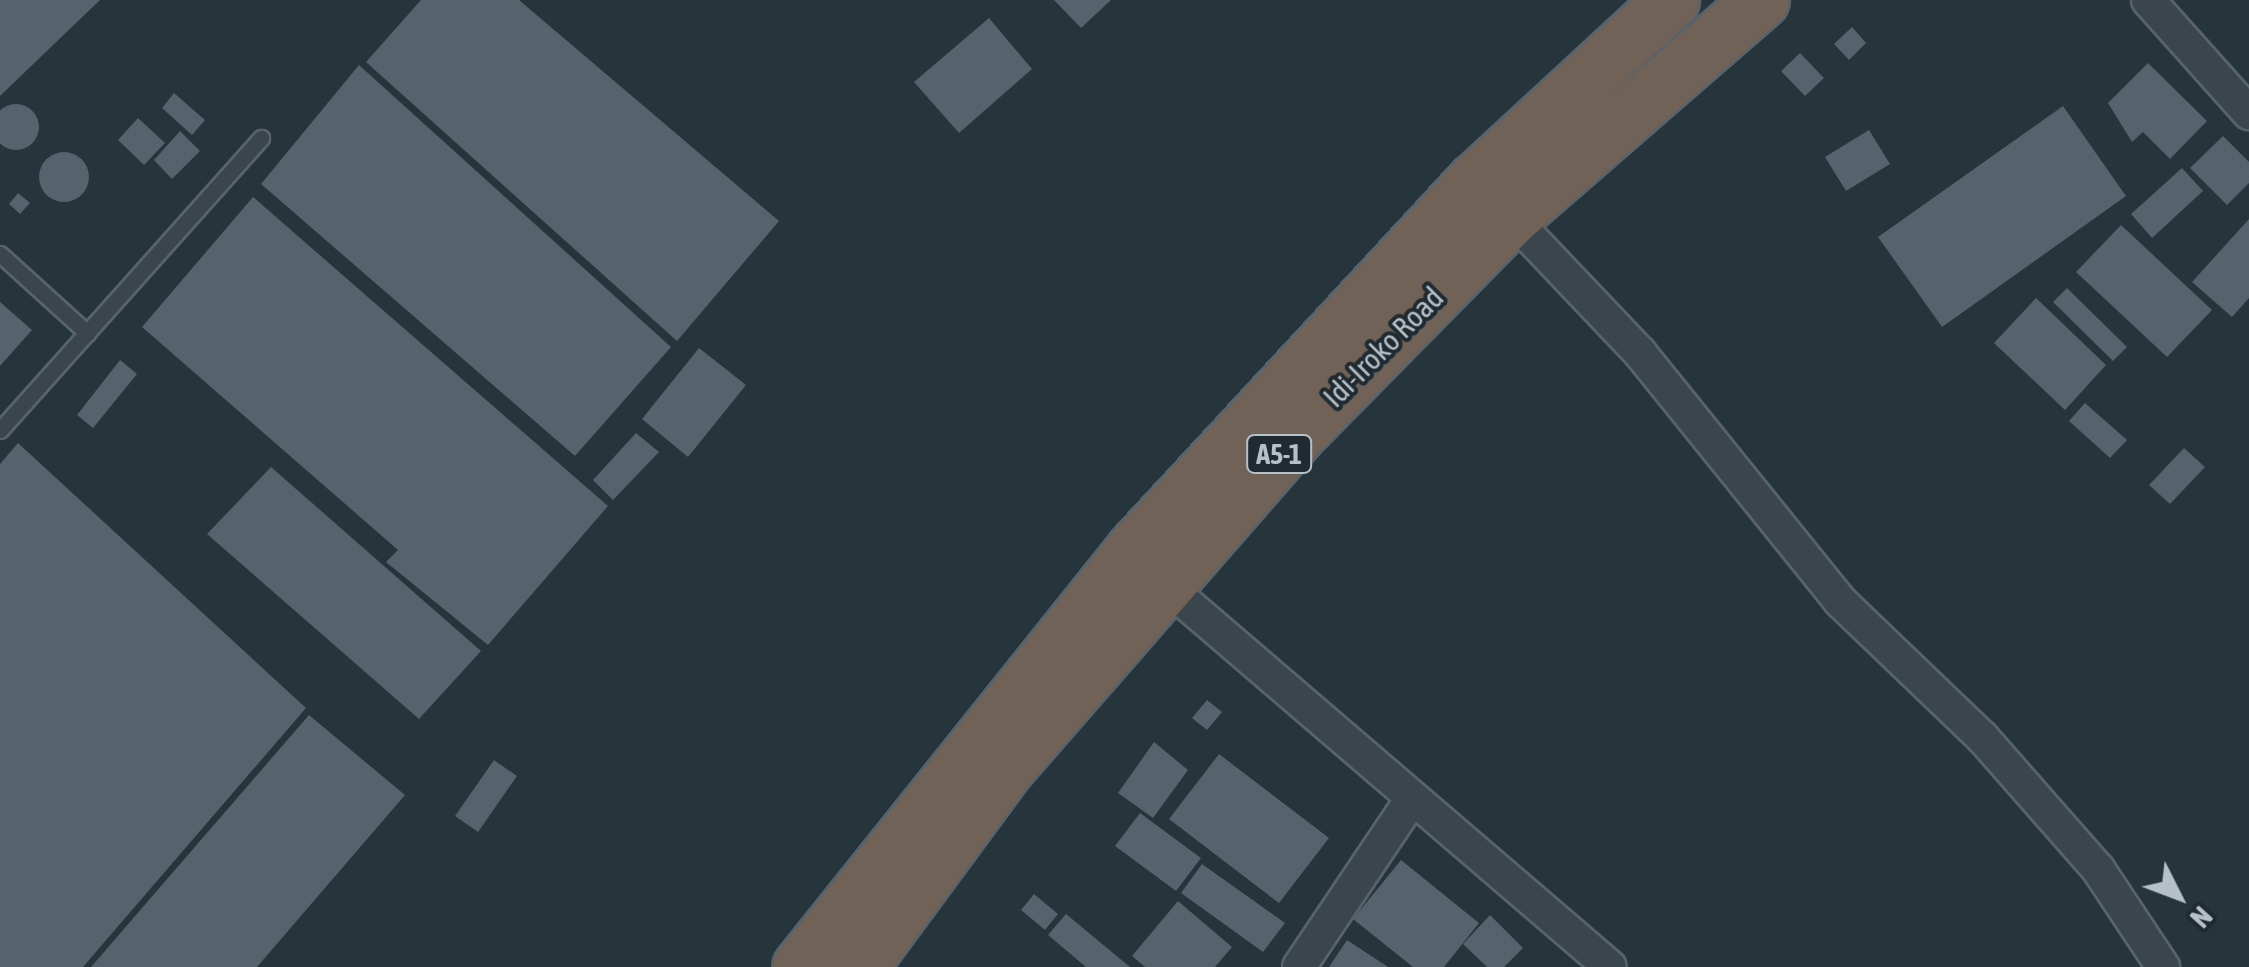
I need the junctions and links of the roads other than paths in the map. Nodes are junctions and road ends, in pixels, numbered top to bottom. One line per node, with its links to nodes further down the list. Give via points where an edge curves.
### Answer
1 (1671, 0): 12 (highway, A5-1, via 1474,182 1175,504 911,818)
2 (1761, 0): 6 (highway, Idi-Iroko Road / A5-1)
3 (2148, 0): 4 (street)
4 (2249, 114)
5 (262, 138): 8 (lane)
6 (1511, 217): 10 (highway, Idi-Iroko Road / A5-1); 16 (street, via 1640,353 1840,602 1982,737 2098,869)
7 (0, 254): 8 (lane)
8 (87, 333): 9 (lane)
9 (0, 430)
10 (1165, 584): 11 (street); 13 (highway, Idi-Iroko Road / A5-1, via 1004,770)
11 (1410, 802): 14 (street); 15 (street)
12 (800, 967)
13 (859, 967)
14 (1299, 967)
15 (1610, 967)
16 (2164, 967)

